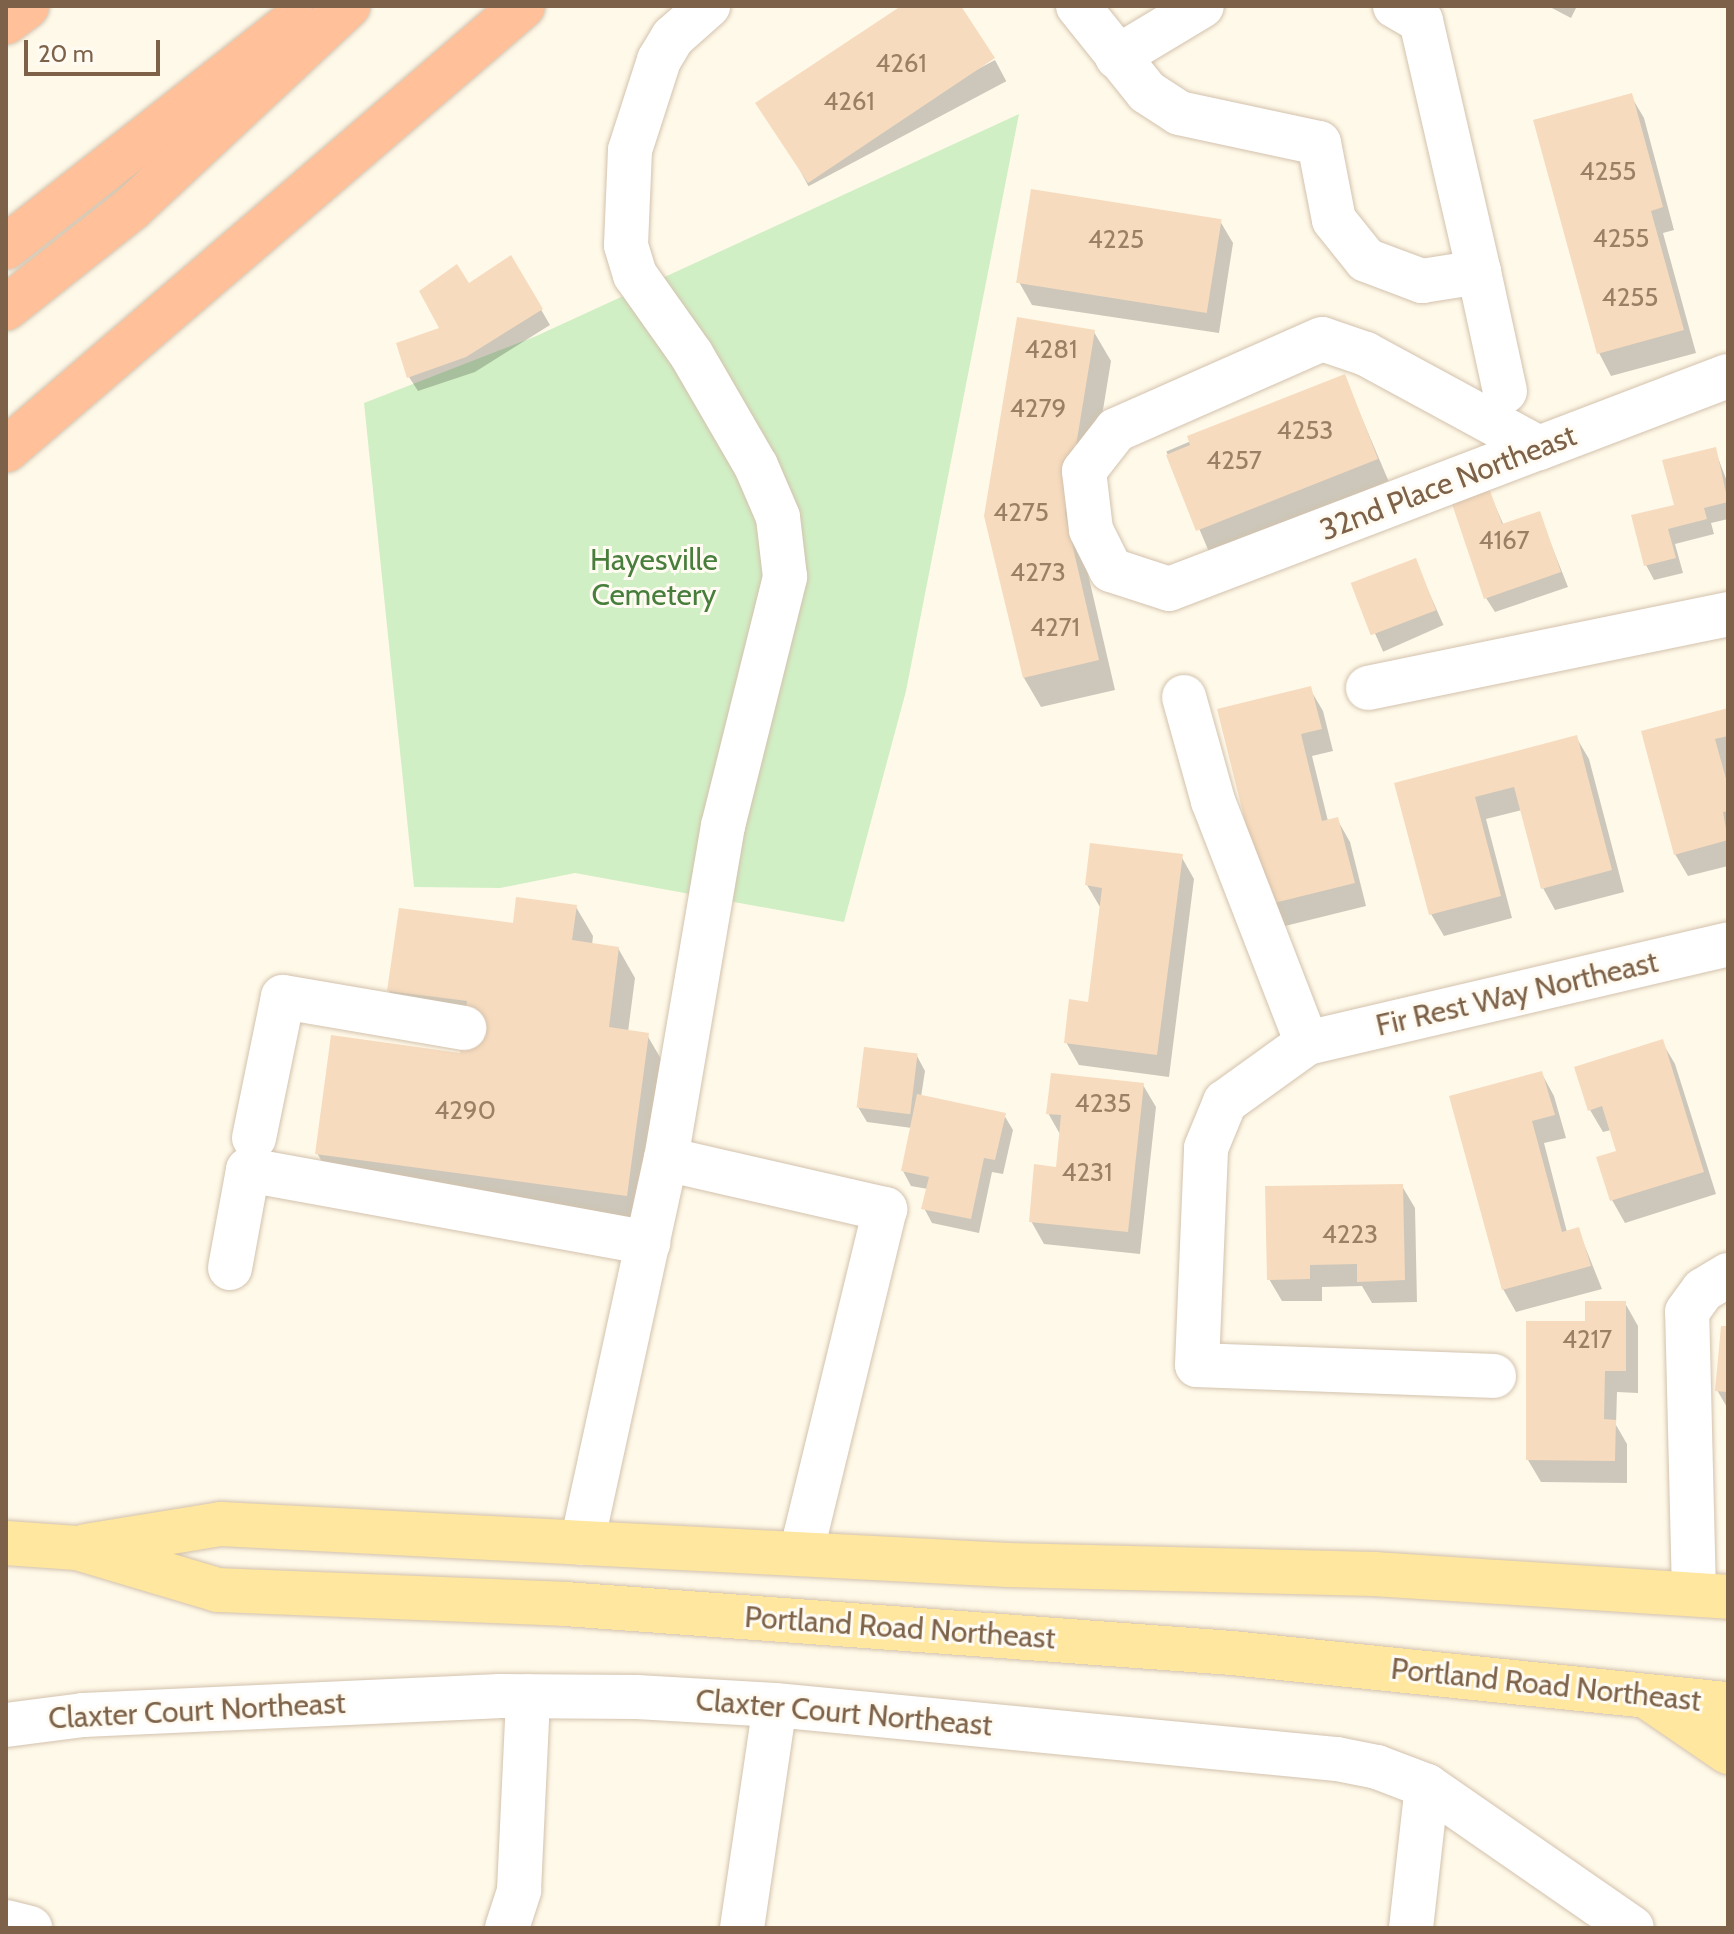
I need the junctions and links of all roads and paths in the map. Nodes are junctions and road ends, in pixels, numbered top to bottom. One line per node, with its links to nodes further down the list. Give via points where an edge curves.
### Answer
1 (27, 6): 9 (highway)
2 (313, 6): 11 (highway)
3 (348, 6): 13 (highway, via 132,208)
4 (523, 6): 17 (highway)
5 (708, 6): 25 (street, via 673,37 659,60 630,150 623,218 635,275 691,354 756,466 778,517 785,577 723,826)
6 (1078, 6): 10 (street)
7 (1202, 6): 10 (street)
8 (1395, 6): 12 (street, via 1421,21)
9 (6, 22)
10 (1117, 57): 12 (street, via 1147,92 1179,113 1319,143 1334,220 1366,260 1422,281)
11 (6, 247)
12 (1479, 272): 15 (street)
13 (6, 308)
14 (1728, 376): 16 (street, 32nd Place Northeast)
15 (1505, 391)
16 (1539, 448): 16 (street, 32nd Place Northeast, via 1169,589 1111,570 1091,530 1084,471 1116,430 1322,339 1366,354)
17 (6, 450)
18 (1728, 614): 19 (street)
19 (1368, 688)
20 (1184, 697): 23 (street, via 1213,801)
21 (1728, 944): 23 (street, Fir Rest Way Northeast)
22 (464, 1028): 24 (street, via 283,997)
23 (1307, 1043): 29 (street, via 1225,1102 1206,1148 1197,1365)
24 (254, 1138)
25 (666, 1159): 26 (street); 33 (street, via 885,1209)
26 (648, 1243): 27 (street, via 248,1170); 31 (street)
27 (230, 1268)
28 (1728, 1275): 34 (street, via 1703,1290 1687,1312 1684,1366)
29 (1494, 1376)
30 (6, 1543): 32 (main road, Portland Road Northeast)
31 (582, 1543): 32 (main road, Portland Road Northeast, via 221,1524); 33 (main road, Portland Road Northeast)
32 (77, 1548): 35 (main road, Portland Road Northeast, via 218,1590 565,1604 860,1625 1232,1653)
33 (801, 1554): 34 (main road, Portland Road Northeast, via 1374,1574)
34 (1711, 1595)
35 (1644, 1695): 37 (main road, Portland Road Northeast); 40 (main road)
36 (528, 1696): 38 (street, Claxter Court Northeast); 39 (street, Claxter Court Northeast, via 83,1715); 44 (street, via 519,1890)
37 (1728, 1704)
38 (775, 1705): 41 (street, Claxter Court Northeast, via 1337,1759); 45 (street)
39 (6, 1725)
40 (1728, 1752)
41 (1427, 1786): 46 (street); 47 (street, Claxter Court Northeast)
42 (6, 1922): 43 (street)
43 (30, 1928)
44 (507, 1928)
45 (742, 1928)
46 (1411, 1928)
47 (1632, 1928)

